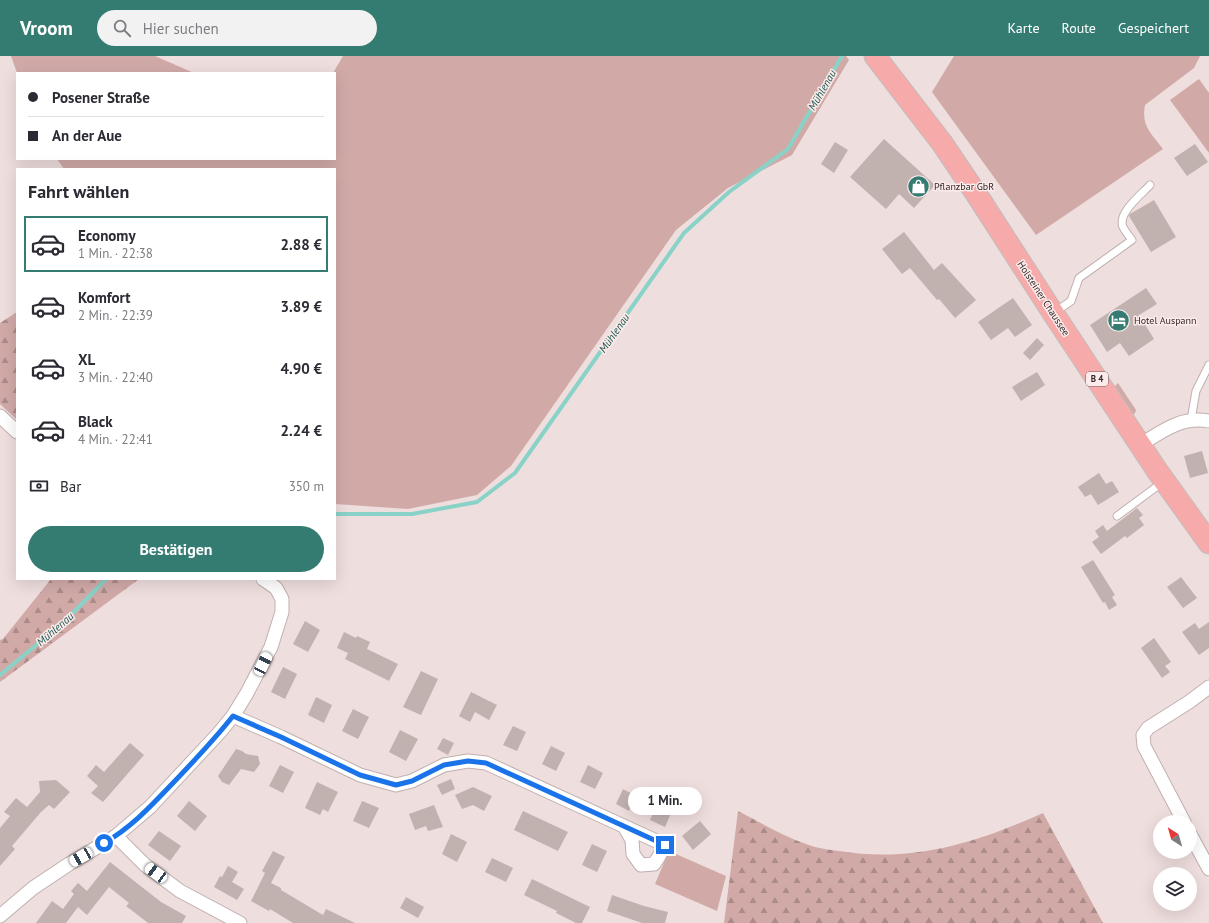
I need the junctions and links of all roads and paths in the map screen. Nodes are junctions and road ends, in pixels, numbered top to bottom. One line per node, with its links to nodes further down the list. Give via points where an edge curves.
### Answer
1 (875, 56): 3 (main road, Holsteiner Chaussee / B 4, via 942,143)
2 (1150, 186): 3 (lane, via 1125,211 1122,218 1122,226 1132,240 1079,278 1071,301)
3 (1053, 313): 9 (main road, Holsteiner Chaussee / B 4)
4 (1209, 365): 6 (lane, via 1196,391)
5 (0, 416): 8 (street)
6 (1191, 420): 7 (street); 9 (street, via 1171,426)
7 (1209, 421)
8 (16, 431)
9 (1140, 445): 10 (main road, Holsteiner Chaussee / B 4)
10 (1164, 481): 11 (lane); 12 (main road, Holsteiner Chaussee / B 4)
11 (1117, 516)
12 (1209, 543)
13 (264, 580): 15 (street, via 276,588 282,599 282,612 275,637 263,664)
14 (1209, 687): 16 (street, via 1148,728 1143,735 1144,746)
15 (233, 716): 17 (street, via 360,775 396,785 412,781 444,765 468,761 486,763); 18 (street, via 150,807)
16 (1180, 815)
17 (624, 826)
18 (116, 836): 21 (street, via 33,888); 22 (street, via 145,865 180,891)
19 (1197, 847): 20 (street)
20 (1209, 870)
21 (0, 916)
22 (240, 923)

